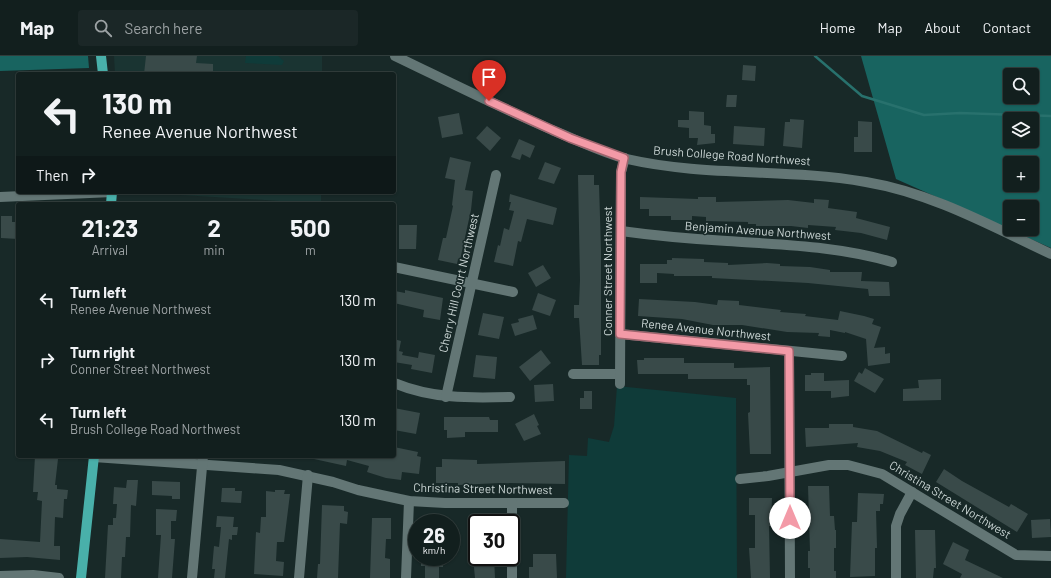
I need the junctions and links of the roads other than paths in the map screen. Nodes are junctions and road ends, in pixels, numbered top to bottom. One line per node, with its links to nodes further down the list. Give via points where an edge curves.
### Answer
1 (101, 56): 3 (main road)
2 (395, 56): 4 (street, Brush College Road Northwest, via 524,118)
3 (103, 72)
4 (624, 158): 8 (street, Conner Street Northwest, via 621,172); 9 (street, Brush College Road Northwest, via 677,167 825,176 892,187 924,196)
5 (496, 175): 12 (street, Cherry Hill Court Northwest)
6 (67, 194): 7 (street)
7 (0, 197)
8 (621, 232): 10 (street, Benjamin Avenue Northwest, via 820,247); 14 (street, Conner Street Northwest)
9 (1051, 254)
10 (892, 262)
11 (396, 267): 12 (street)
12 (472, 283): 13 (street); 19 (street, Cherry Hill Court Northwest)
13 (513, 292)
14 (620, 334): 15 (street, Renee Avenue Northwest); 17 (street, Conner Street Northwest, via 620,379)
15 (789, 351): 16 (street, Renee Avenue Northwest); 24 (street)
16 (842, 356)
17 (573, 374)
18 (396, 384): 19 (street, via 411,390)
19 (446, 397): 20 (street)
20 (510, 397)
21 (94, 458): 34 (main road)
22 (148, 458): 23 (street, Christina Street Northwest)
23 (203, 460): 25 (street, Christina Street Northwest); 35 (street)
24 (790, 473): 26 (street, Christina Street Northwest); 27 (street, Christina Street Northwest, via 848,465 882,474); 39 (street)
25 (308, 475): 28 (street, Christina Street Northwest, via 358,490); 36 (street)
26 (740, 479)
27 (912, 492): 31 (street, Christina Street Northwest, via 1016,555); 40 (street, via 896,526)
28 (410, 501): 30 (street, Christina Street Northwest); 37 (street)
29 (564, 503): 30 (street, Christina Street Northwest)
30 (512, 504): 38 (street)
31 (1051, 556)
32 (0, 576): 33 (street, via 33,575)
33 (59, 578)
34 (81, 578)
35 (192, 578)
36 (299, 578)
37 (406, 578)
38 (512, 578)
39 (790, 578)
40 (896, 578)

